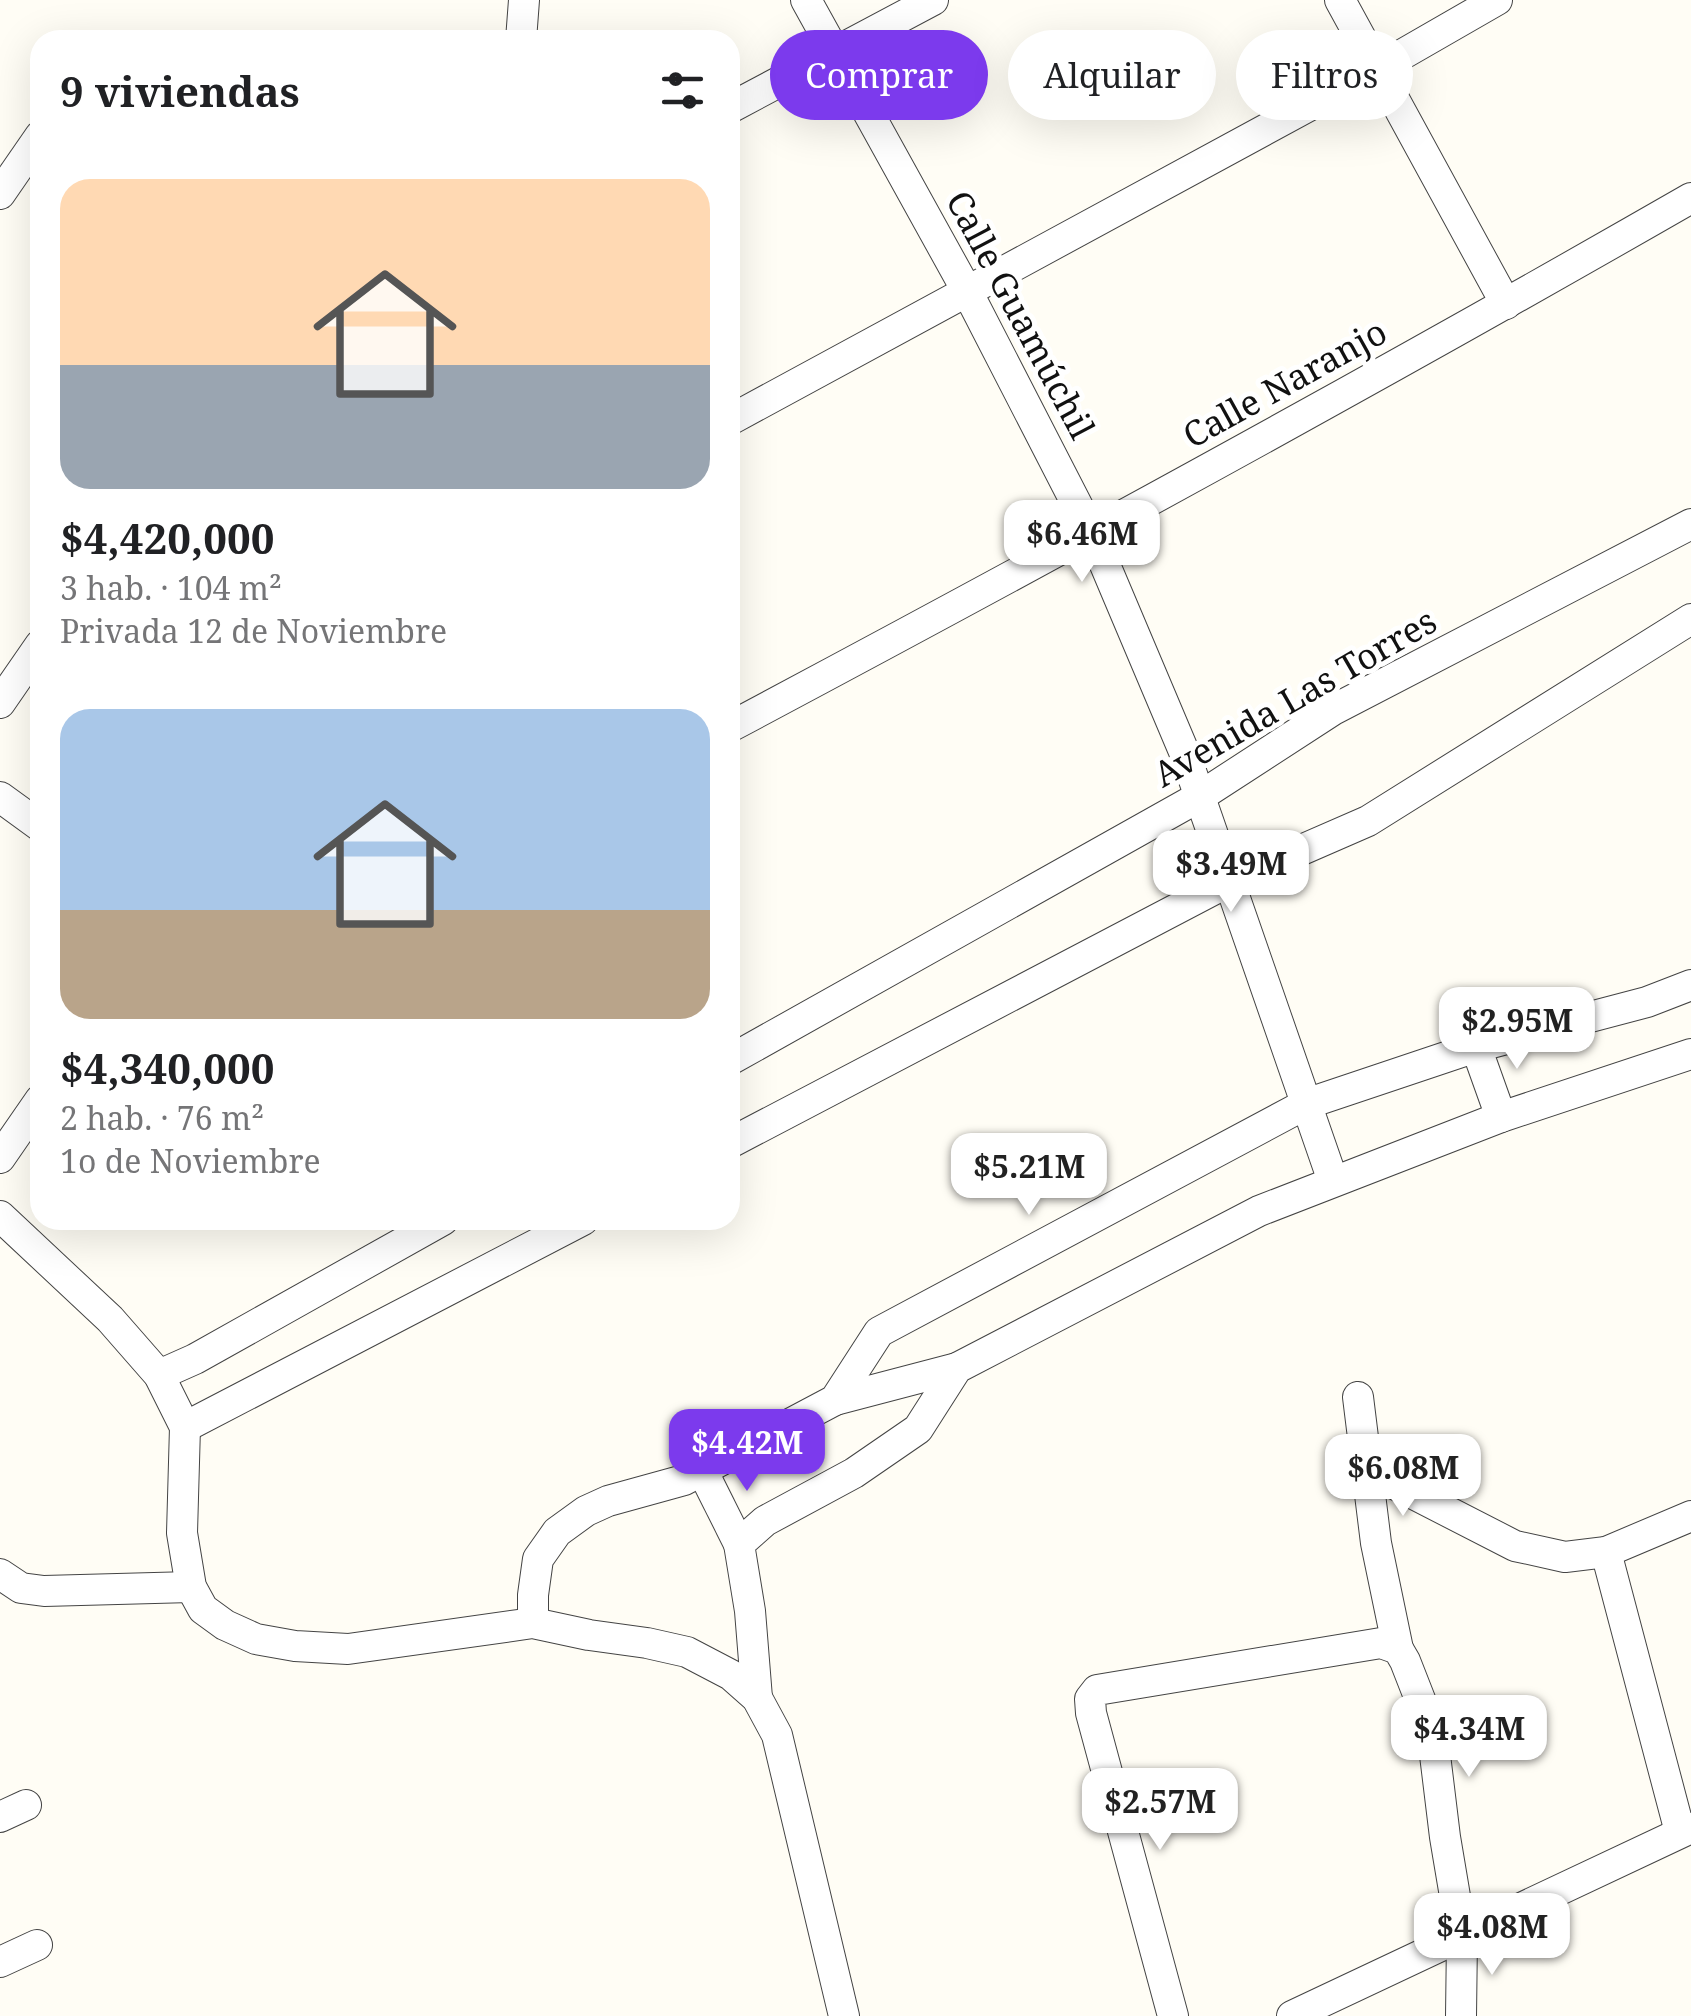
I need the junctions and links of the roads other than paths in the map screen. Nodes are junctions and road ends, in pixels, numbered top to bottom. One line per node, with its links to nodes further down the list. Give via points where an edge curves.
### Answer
1 (524, 0): 6 (street)
2 (806, 0): 7 (street, Calle Guamúchil)
3 (933, 0): 8 (street)
4 (1340, 0): 9 (street)
5 (1496, 0): 10 (street)
6 (522, 30)
7 (823, 30)
8 (876, 30)
9 (1356, 30)
10 (1413, 47)
11 (770, 87): 12 (street)
12 (740, 103)
13 (873, 120): 19 (street, Calle Guamúchil)
14 (1281, 120): 19 (street)
15 (1405, 120): 20 (street)
16 (30, 150): 17 (street)
17 (0, 194)
18 (1691, 198): 20 (street, Calle Naranjo)
19 (967, 291): 21 (street); 23 (street, Calle Guamúchil)
20 (1506, 304): 23 (street, Calle Naranjo)
21 (740, 415)
22 (1691, 524): 29 (street, Avenida Las Torres, via 1333,710)
23 (1092, 534): 27 (street, Calle Naranjo); 29 (street, Calle Guamúchil)
24 (1691, 618): 31 (street, via 1368,821)
25 (30, 658): 26 (street)
26 (0, 702)
27 (740, 722)
28 (0, 797): 30 (street)
29 (1199, 797): 31 (street, Calle Guamúchil); 34 (street, Avenida Las Torres)
30 (30, 819)
31 (1228, 882): 36 (street, Calle Guamúchil); 39 (street)
32 (1691, 984): 33 (street)
33 (1476, 1047): 36 (street); 38 (street)
34 (740, 1054)
35 (1691, 1054): 38 (street)
36 (1306, 1104): 41 (street, Calle Guamúchil); 48 (street, via 879,1332)
37 (30, 1114): 40 (street)
38 (1500, 1117): 41 (street)
39 (740, 1138)
40 (0, 1158)
41 (1333, 1180): 45 (street, via 1259,1211)
42 (0, 1216): 46 (street)
43 (425, 1230): 46 (street)
44 (564, 1230): 49 (street)
45 (957, 1368): 48 (street); 53 (street, via 918,1429)
46 (159, 1375): 49 (street)
47 (1358, 1397): 51 (street)
48 (835, 1400): 50 (street)
49 (185, 1427): 56 (street, via 182,1533)
50 (702, 1470): 53 (street); 57 (street, via 608,1501 557,1532 538,1559)
51 (1367, 1470): 54 (street, via 1516,1546 1565,1557); 58 (street)
52 (1691, 1516): 54 (street)
53 (739, 1544): 59 (street)
54 (1606, 1552): 60 (street)
55 (0, 1574): 56 (street, via 21,1588 44,1591)
56 (190, 1587): 57 (street, via 225,1625 295,1646 348,1648)
57 (533, 1623): 59 (street, via 687,1652)
58 (1398, 1649): 61 (street, via 1435,1755); 65 (street, via 1362,1646 1097,1690 1090,1699)
59 (757, 1698): 64 (street, via 777,1735)
60 (1686, 1830): 61 (street)
61 (1462, 1938): 66 (street); 67 (street)
62 (37, 1944): 63 (street)
63 (0, 1962)
64 (844, 2016)
65 (1173, 2016)
66 (1292, 2016)
67 (1461, 2016)

